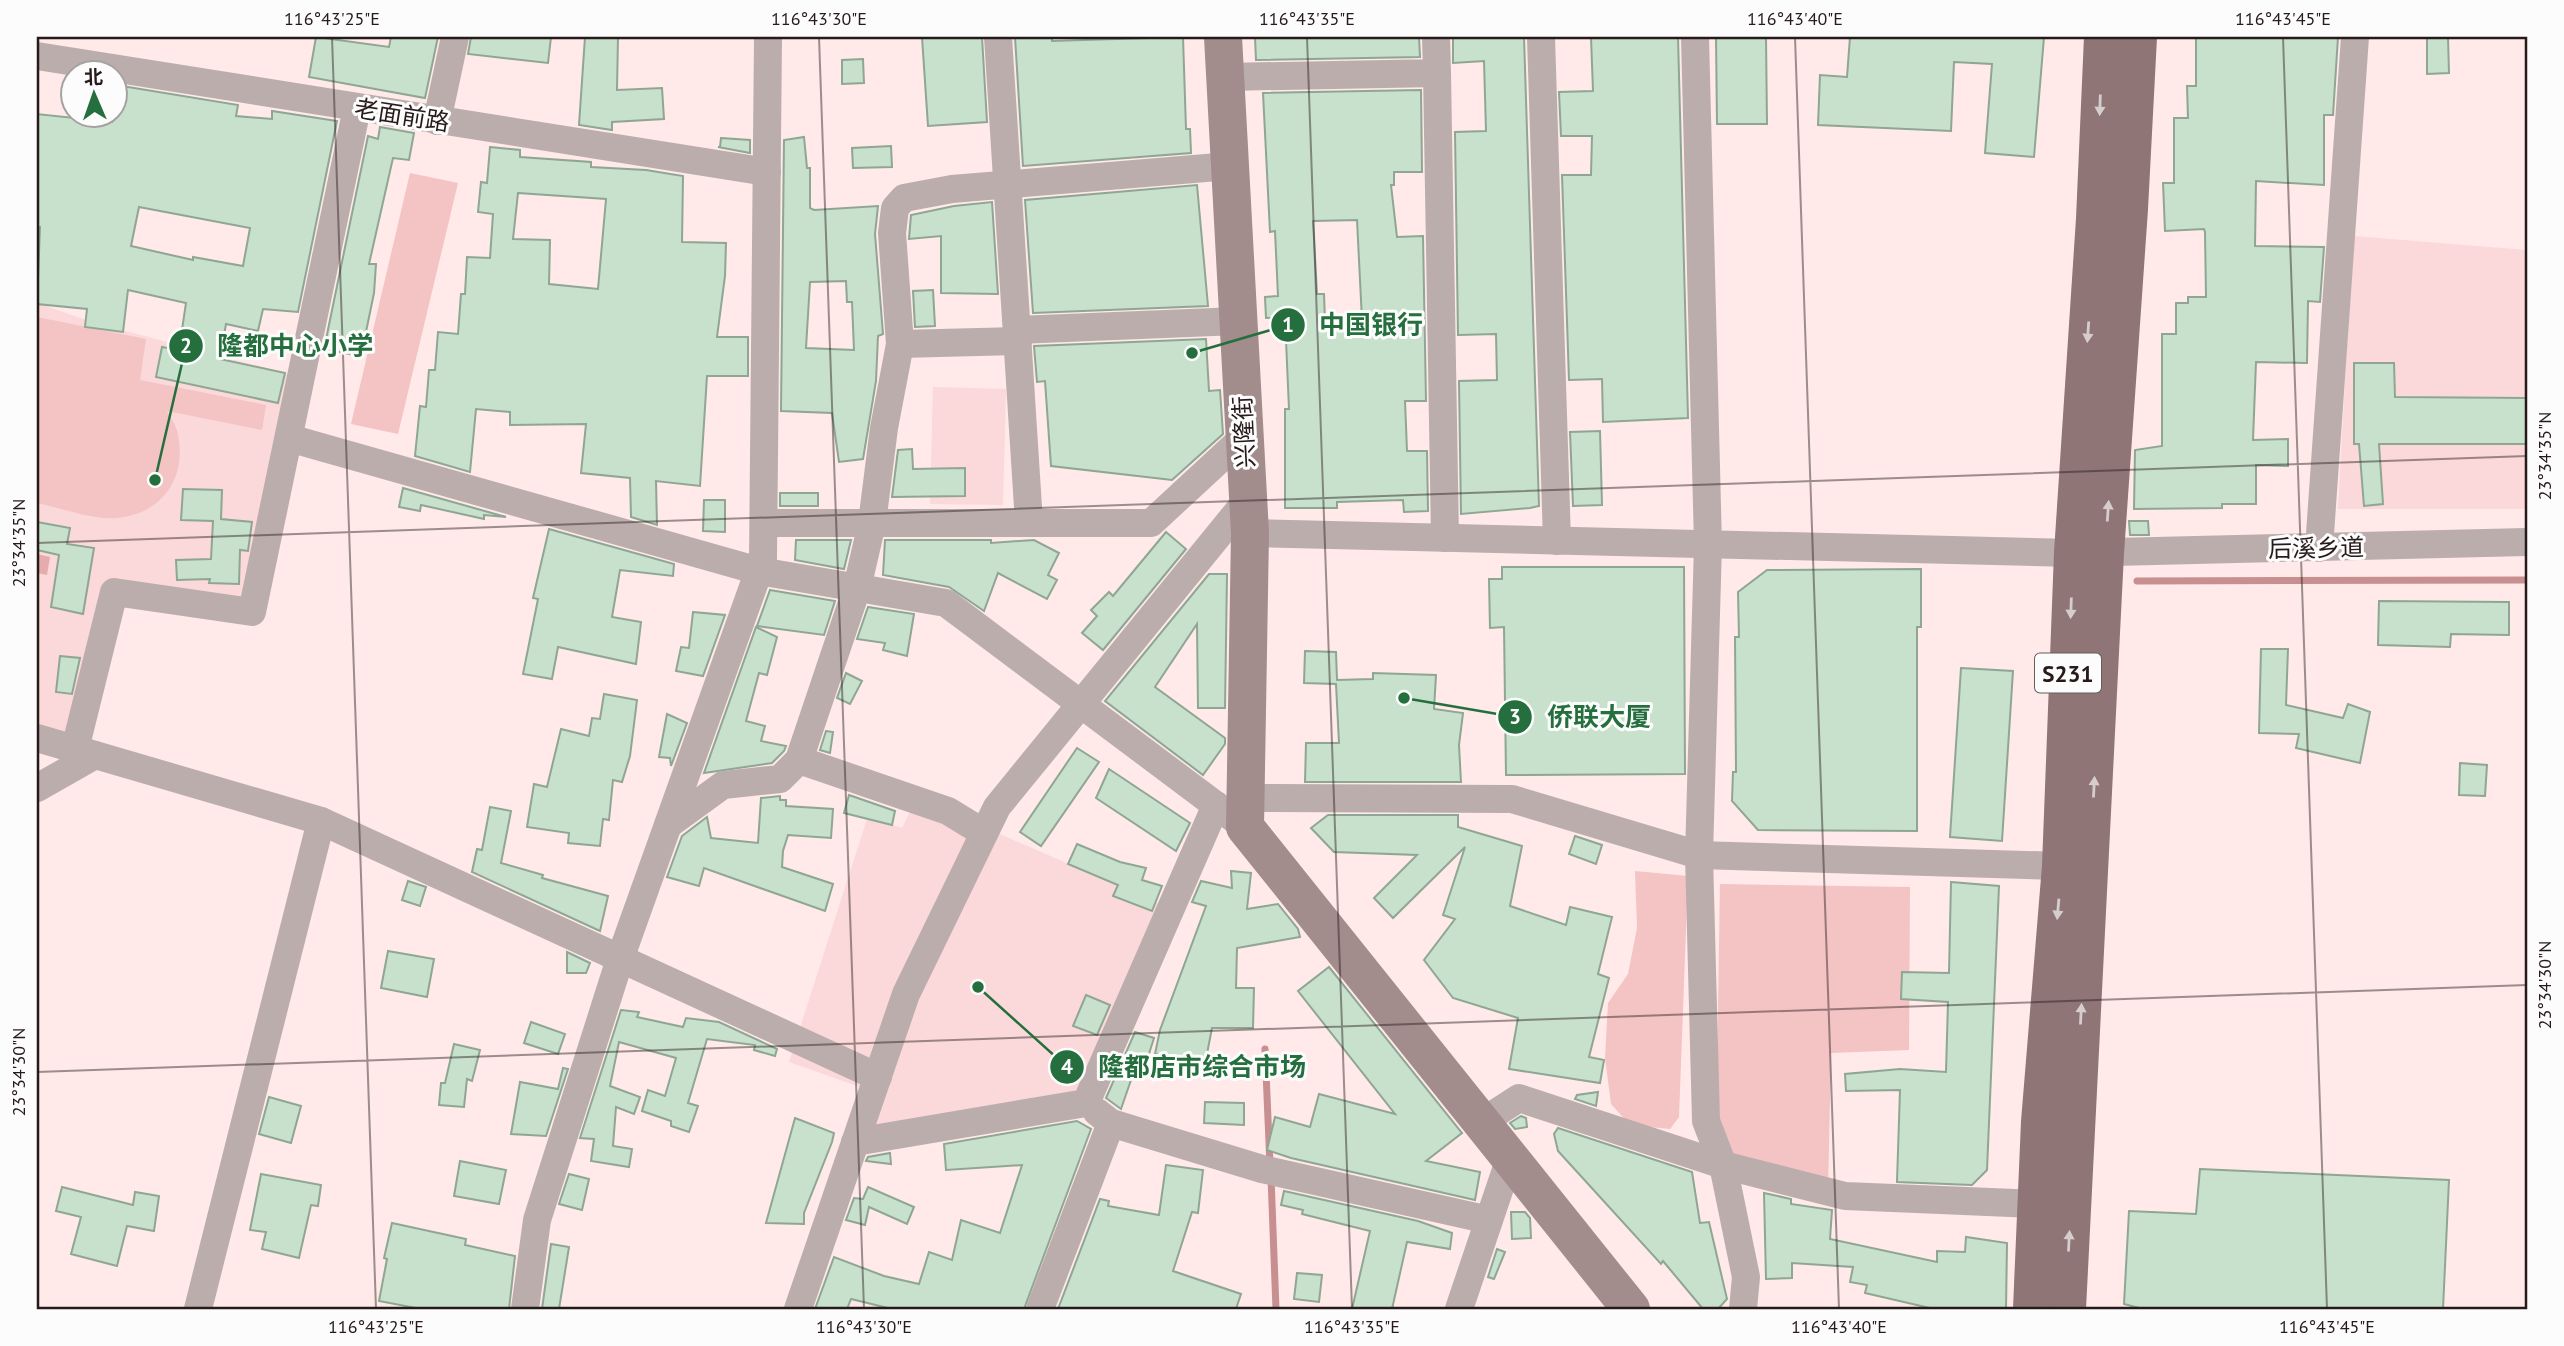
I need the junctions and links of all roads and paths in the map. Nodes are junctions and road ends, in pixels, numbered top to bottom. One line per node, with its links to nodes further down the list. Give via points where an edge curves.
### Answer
1 (455, 37): 15 (street)
2 (768, 37): 17 (street)
3 (998, 37): 18 (street)
4 (1223, 37): 13 (street, 兴隆街)
5 (1436, 37): 12 (street)
6 (1541, 37): 29 (street)
7 (1695, 37): 31 (street)
8 (2103, 37): 33 (main road, S231, one-way to 33)
9 (2138, 37): 33 (main road, S231, one-way to 9, via 2129,209)
10 (2355, 37): 32 (street)
11 (37, 56): 14 (street, 老面前路)
12 (1437, 74): 13 (street); 28 (street)
13 (1225, 77): 16 (street, 兴隆街)
14 (358, 108): 15 (street, 老面前路); 23 (street)
15 (437, 121): 17 (street, 老面前路)
16 (1230, 166): 18 (street); 19 (street, 兴隆街)
17 (767, 172): 25 (street)
18 (1008, 185): 20 (street); 21 (street, via 904,198 895,208 892,233)
19 (1238, 321): 20 (street); 22 (street, 兴隆街)
20 (1017, 336): 21 (street); 27 (street)
21 (900, 344): 26 (street)
22 (1245, 436): 24 (street, 兴隆街); 27 (street, via 1151,523)
23 (289, 438): 34 (street); 38 (street, via 253,612 114,592)
24 (1249, 516): 28 (street, 后溪乡道); 36 (street); 41 (street, 兴隆街)
25 (764, 523): 26 (street); 34 (street, via 764,559)
26 (872, 523): 27 (street); 35 (street)
27 (1030, 523)
28 (1445, 538): 29 (street, 后溪乡道)
29 (1557, 541): 31 (street, 后溪乡道)
30 (2527, 542): 32 (street, 后溪乡道)
31 (1708, 545): 33 (street, 后溪乡道); 45 (street)
32 (2319, 548): 33 (street, 后溪乡道)
33 (2089, 553): 46 (main road, S231, one-way to 46); 65 (main road, S231, one-way to 33)
34 (759, 571): 35 (street); 43 (street)
35 (857, 588): 36 (street, via 946,603); 39 (street)
36 (1081, 704): 41 (street); 44 (street, via 997,807)
37 (37, 738): 38 (street)
38 (85, 752): 40 (street); 42 (street)
39 (799, 760): 43 (street, via 780,779 723,785); 44 (street, via 948,811)
40 (37, 788)
41 (1236, 810): 45 (street, via 1511,799); 49 (street); 50 (street)
42 (321, 821): 47 (street); 57 (street)
43 (668, 825): 47 (street)
44 (984, 833): 48 (street, via 906,993)
45 (1699, 855): 46 (street); 54 (street, via 1706,1122)
46 (2061, 866): 55 (main road, S231, one-way to 55)
47 (620, 959): 48 (street); 58 (street, via 537,1220)
48 (878, 1077): 52 (street)
49 (1086, 1104): 51 (street); 52 (street)
50 (1482, 1122): 53 (street); 54 (street, via 1519,1098)
51 (1111, 1123): 56 (street, via 1271,1171); 60 (street)
52 (855, 1142): 59 (street)
53 (1510, 1158): 56 (street); 62 (street)
54 (1723, 1165): 55 (street, via 1845,1196); 63 (street, via 1746,1277)
55 (2037, 1205): 64 (main road, S231)
56 (1489, 1220): 61 (street)
57 (198, 1309)
58 (525, 1309)
59 (798, 1309)
60 (1040, 1309)
61 (1459, 1309)
62 (1631, 1309)
63 (1743, 1309)
64 (2032, 1309)
65 (2067, 1309)

